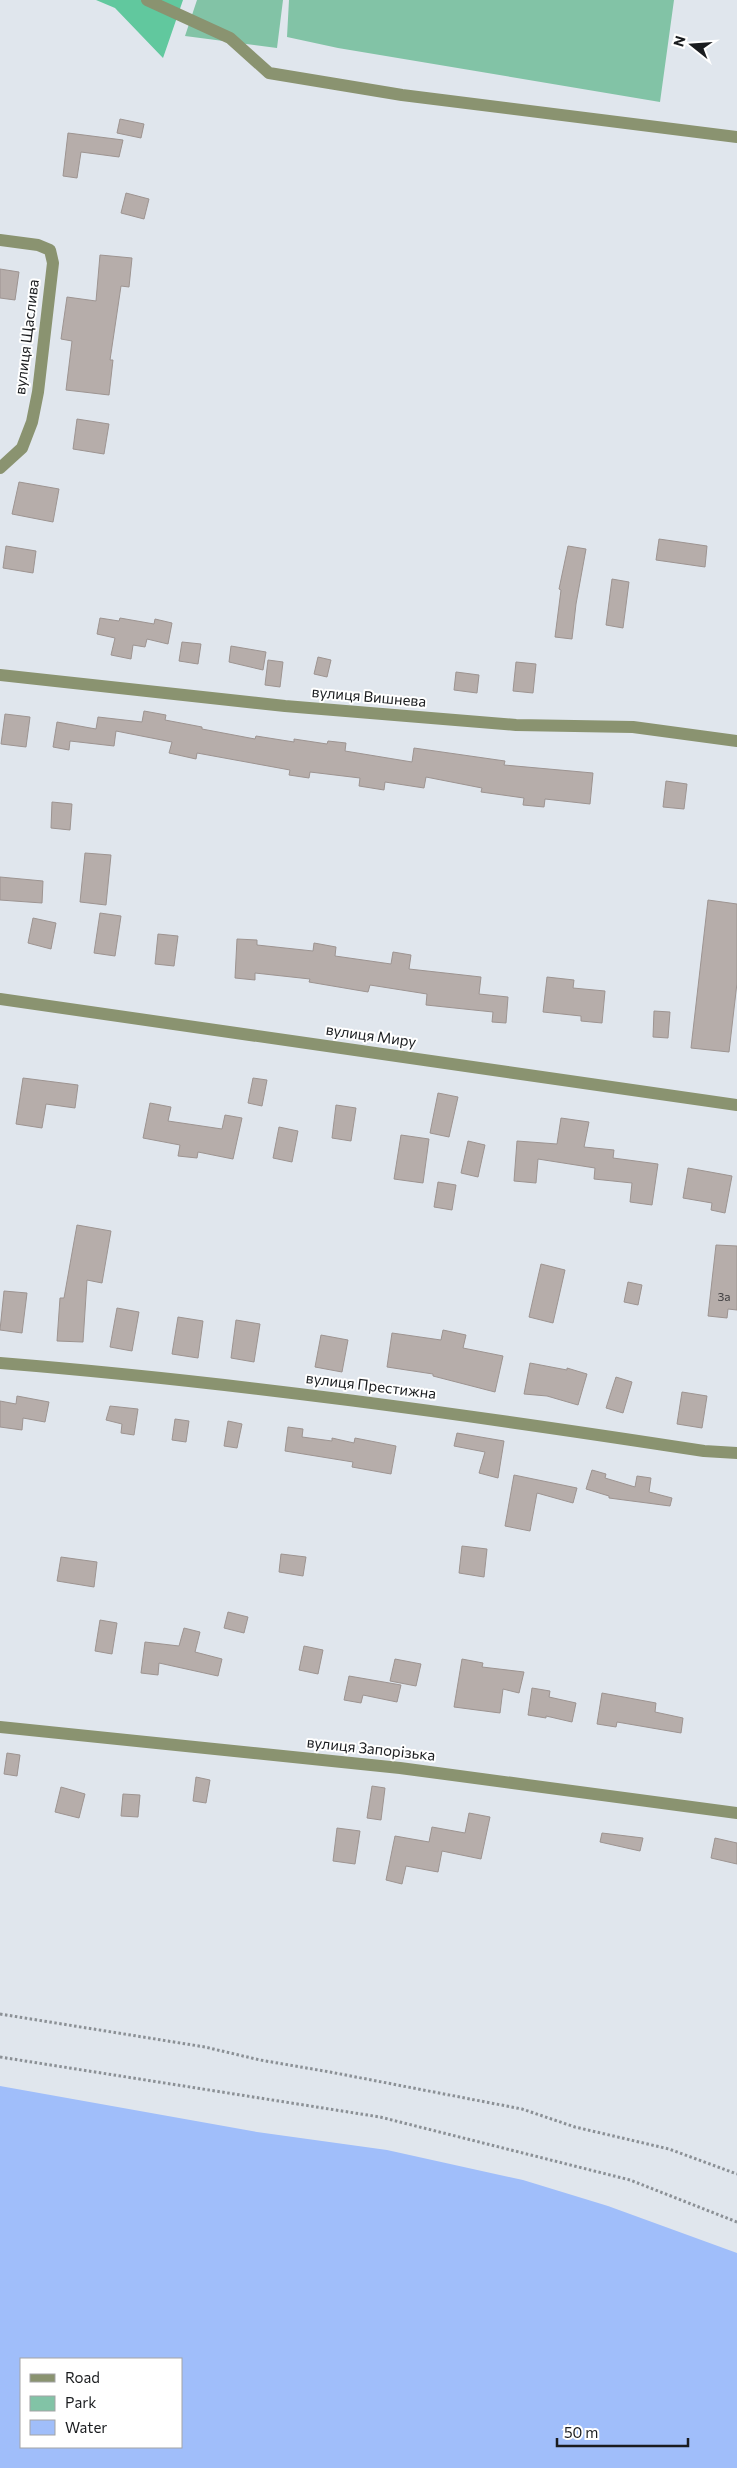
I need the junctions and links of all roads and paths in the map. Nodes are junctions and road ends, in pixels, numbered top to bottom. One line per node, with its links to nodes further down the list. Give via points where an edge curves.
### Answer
1 (147, 0): 2 (street, via 230,38 269,73 402,95)
2 (737, 137)
3 (0, 240): 4 (street, вулиця Щаслива, via 38,245 50,250 53,262 32,422 22,448)
4 (0, 468)
5 (0, 675): 6 (street, вулиця Вишнева, via 285,706 516,725 633,727)
6 (737, 741)
7 (0, 999): 8 (street, вулиця Миру)
8 (737, 1105)
9 (0, 1363): 10 (street, вулиця Престижна, via 453,1412)
10 (737, 1453)
11 (0, 1727): 12 (street, вулиця Запорізька, via 400,1768)
12 (737, 1813)
13 (0, 2014): 15 (path, via 205,2047 522,2109 575,2127 669,2149)
14 (0, 2057): 16 (path, via 380,2118 630,2180)
15 (737, 2174)
16 (737, 2222)

